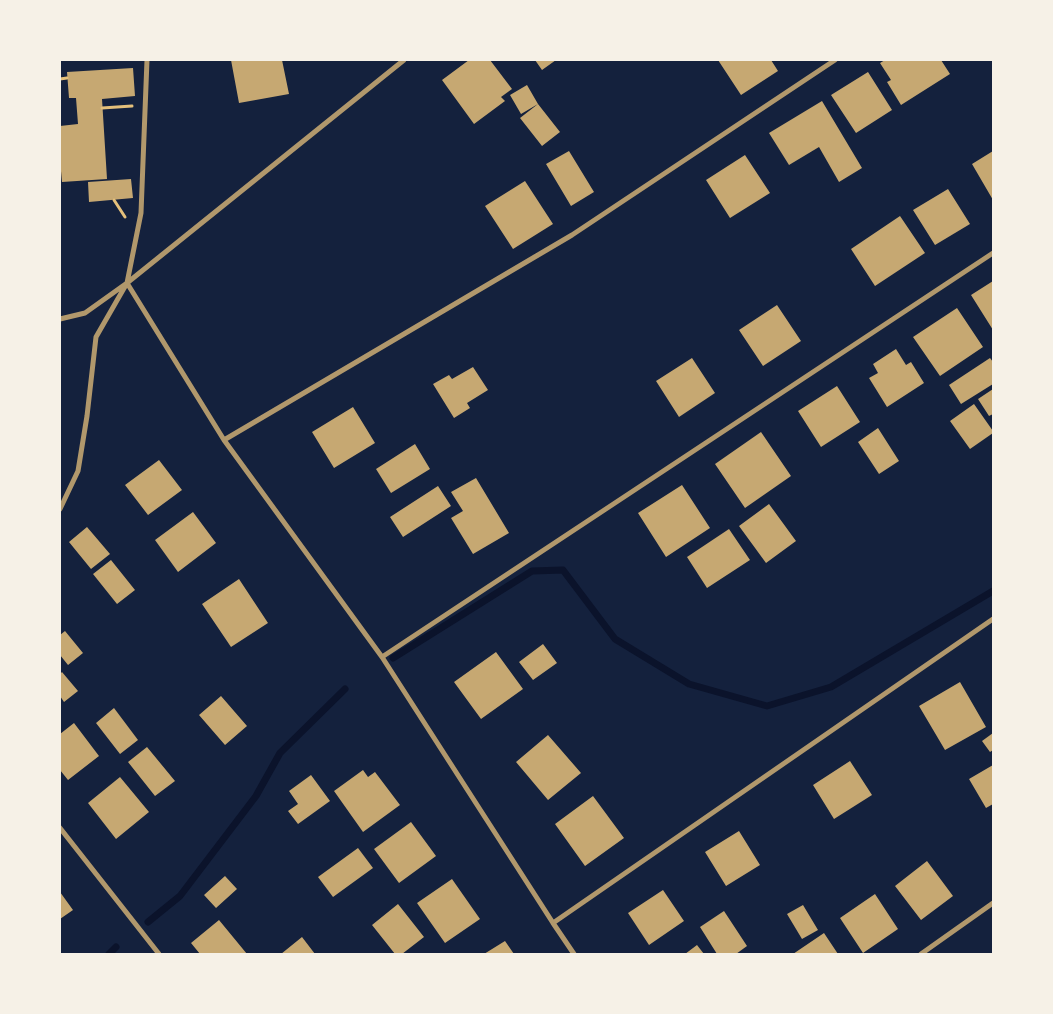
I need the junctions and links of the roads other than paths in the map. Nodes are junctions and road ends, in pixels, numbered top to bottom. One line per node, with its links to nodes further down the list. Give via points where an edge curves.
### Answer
1 (147, 60): 5 (street, via 141,213)
2 (404, 60): 5 (street)
3 (835, 60): 7 (street, via 572,235)
4 (993, 252): 10 (street)
5 (127, 282): 6 (street, via 84,313); 7 (street); 8 (street, via 96,336 78,471)
6 (60, 319)
7 (224, 440): 10 (street)
8 (60, 509)
9 (993, 619): 13 (street)
10 (382, 657): 13 (street)
11 (60, 828): 14 (street)
12 (993, 903): 16 (street)
13 (553, 923): 15 (street)
14 (159, 954)
15 (574, 954)
16 (921, 954)

